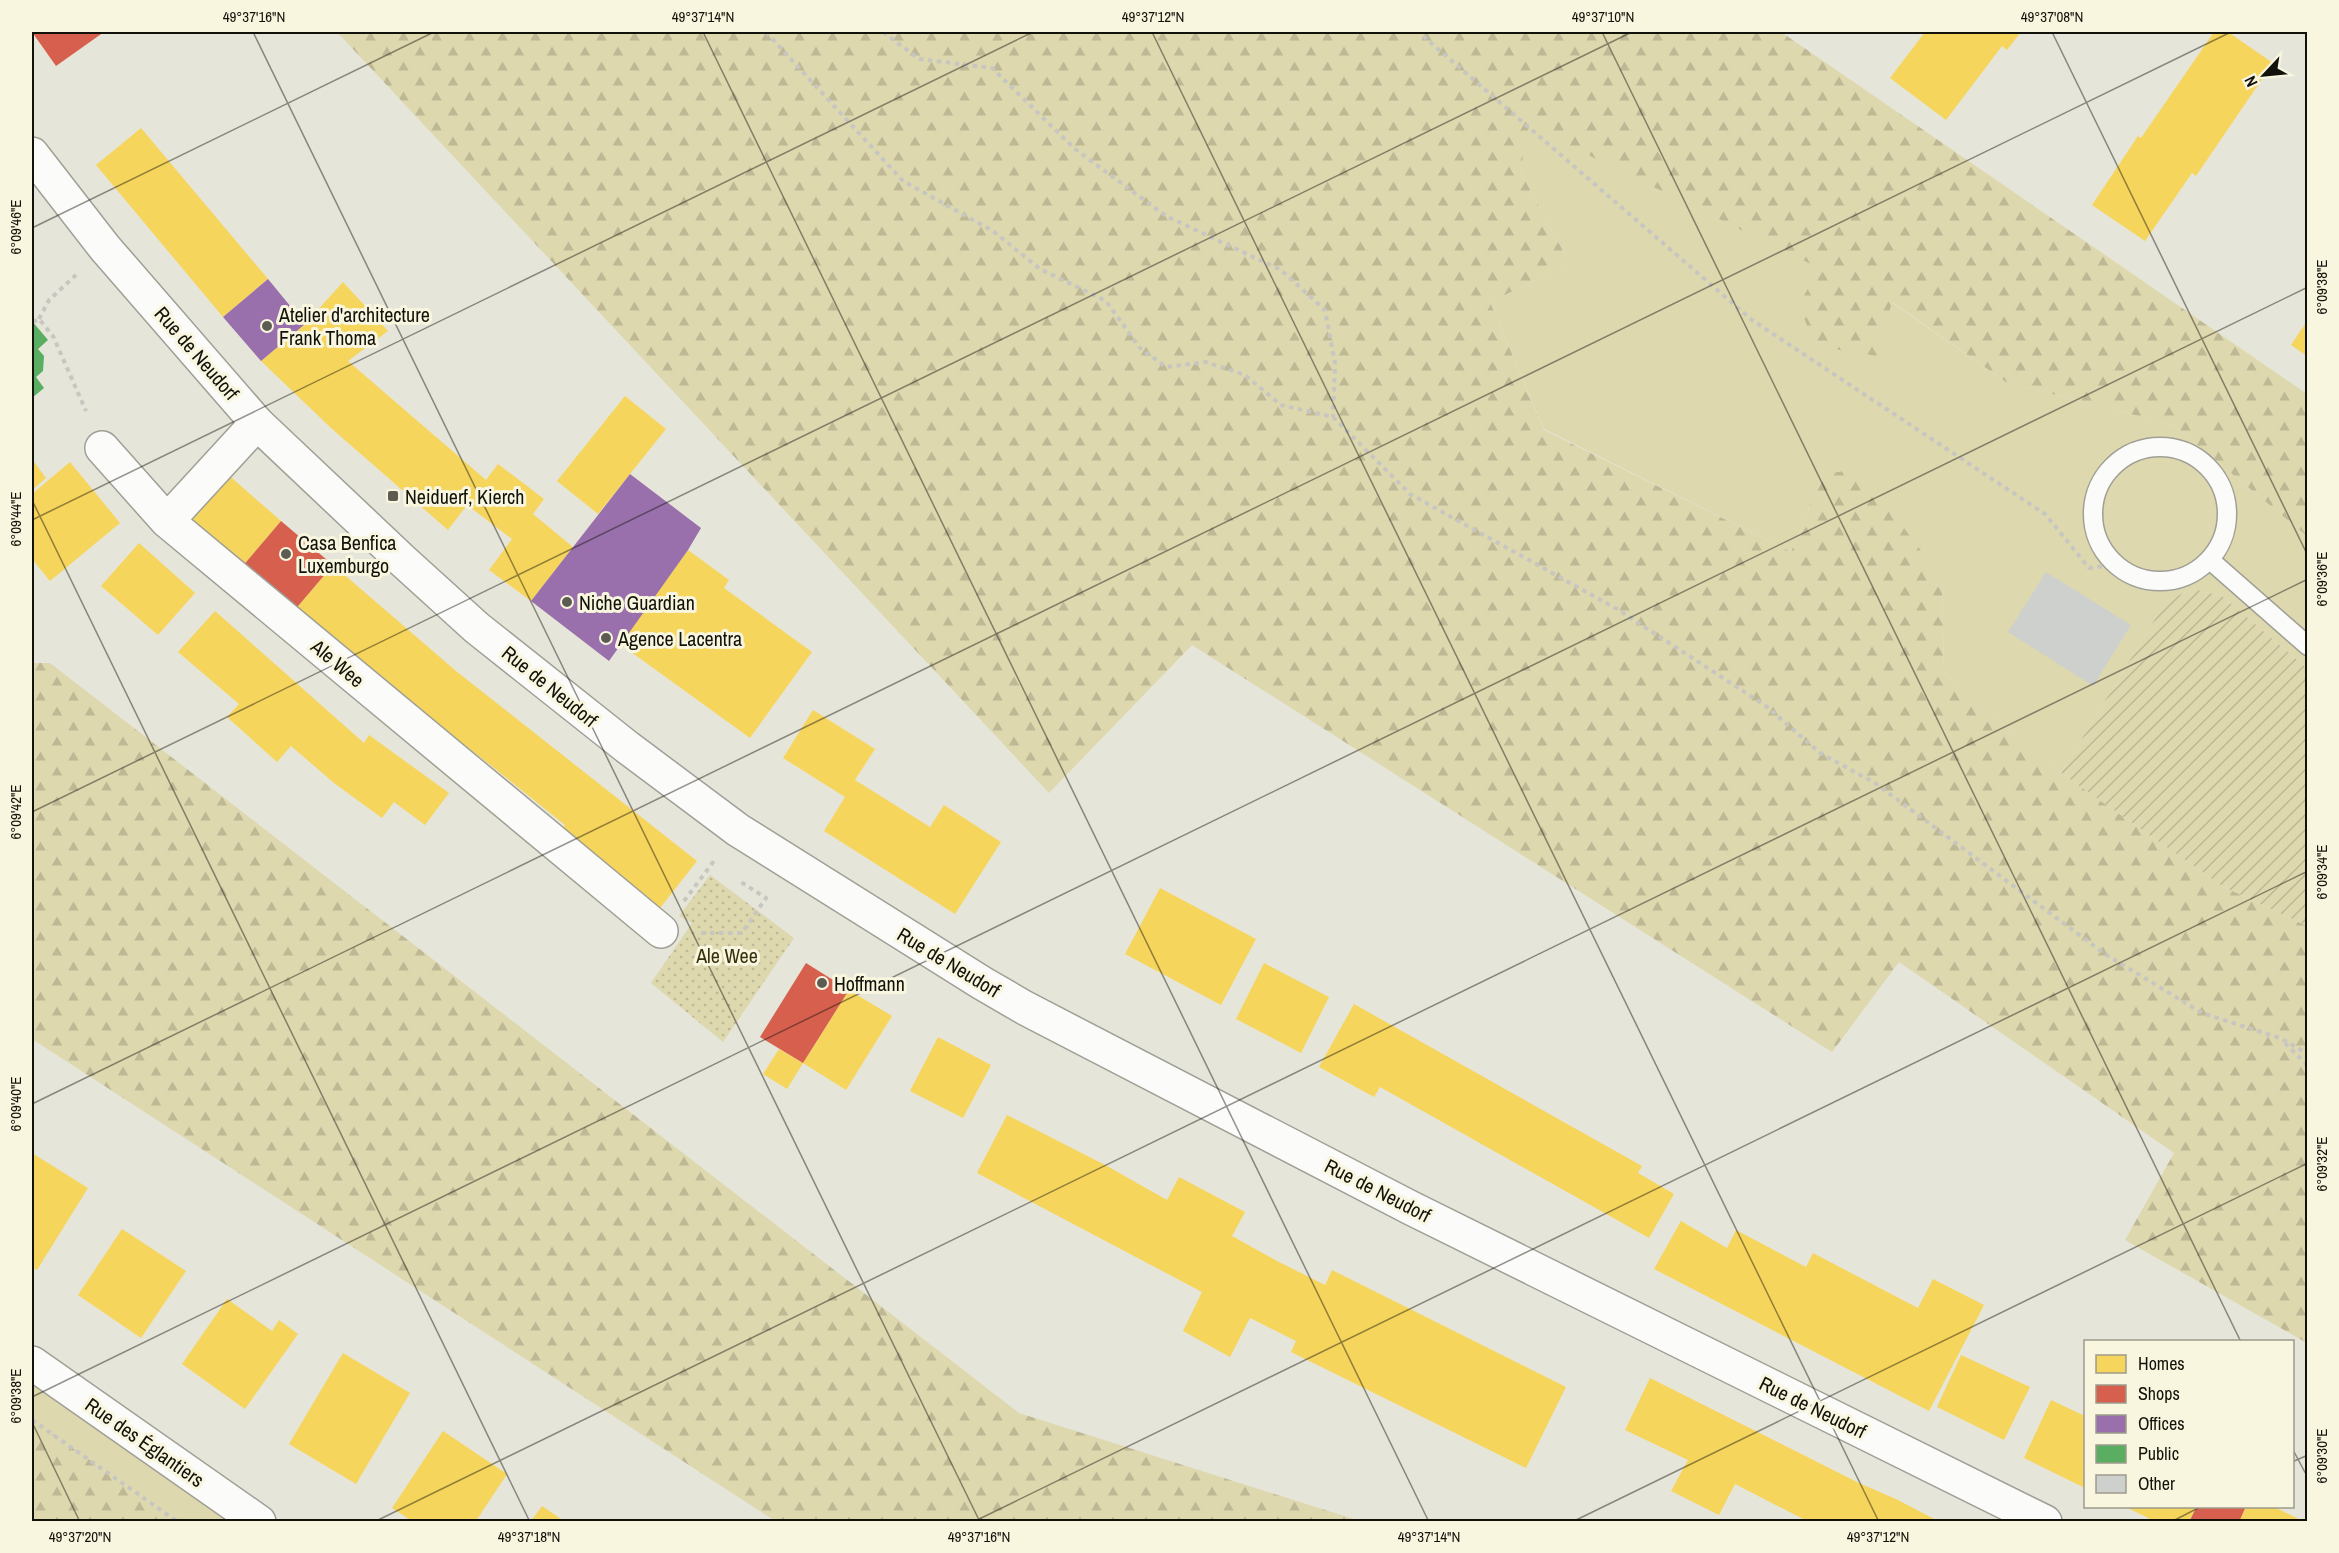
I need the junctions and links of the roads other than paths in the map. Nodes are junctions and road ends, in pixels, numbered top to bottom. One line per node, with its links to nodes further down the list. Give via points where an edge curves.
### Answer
1 (32, 154): 2 (main road, Rue de Neudorf, via 105,248)
2 (257, 423): 4 (main road); 10 (main road, Rue de Neudorf, via 477,628 627,747 738,830 982,983 1411,1208)
3 (102, 448): 4 (main road, Ale Wee)
4 (167, 521): 7 (main road, Ale Wee)
5 (2210, 560): 5 (lane, via 2227,529 2225,493 2206,463 2174,447 2139,448 2109,468 2093,499 2095,535 2114,565 2145,581 2181,579); 6 (lane)
6 (2307, 646)
7 (661, 931)
8 (32, 1363): 9 (main road, Rue des Églantiers)
9 (259, 1521)
10 (2045, 1521)

